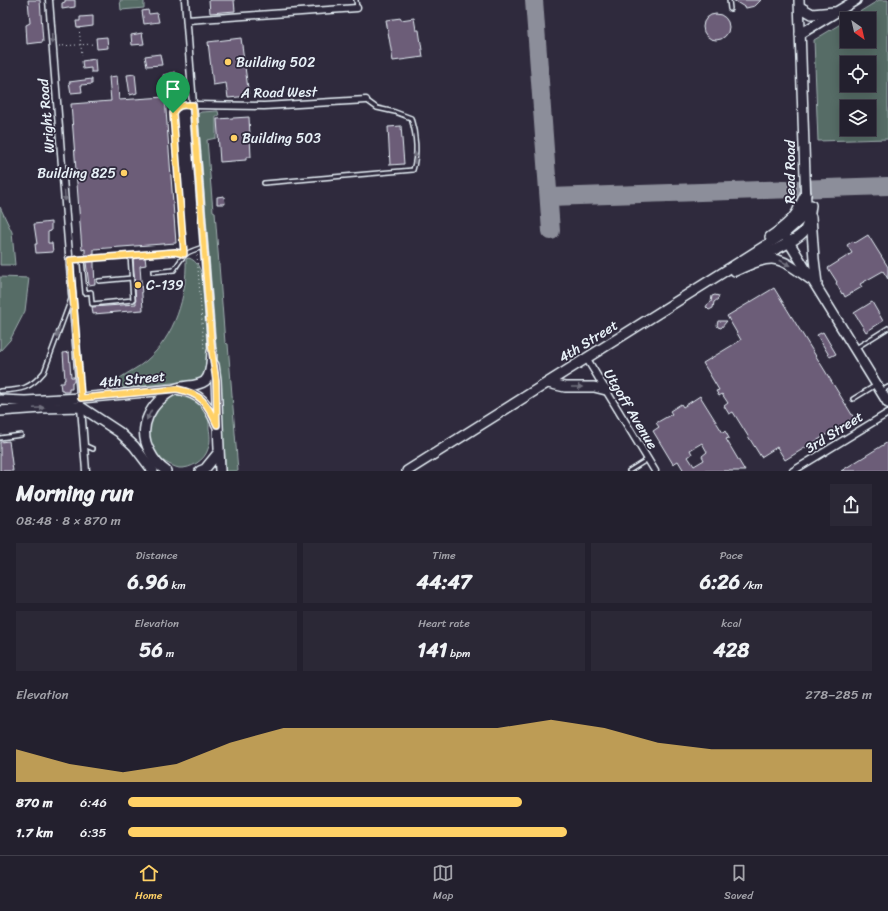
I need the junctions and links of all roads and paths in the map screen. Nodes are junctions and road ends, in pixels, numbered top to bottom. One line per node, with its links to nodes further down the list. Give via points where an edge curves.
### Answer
1 (50, 0): 15 (street, Wright Road, one-way to 15)
2 (185, 0): 10 (street)
3 (356, 0): 7 (lane)
4 (729, 0): 8 (lane)
5 (856, 0): 9 (main road)
6 (799, 4): 9 (main road, via 812,14); 12 (main road, Read Road)
7 (357, 8): 10 (street)
8 (730, 9)
9 (837, 12): 12 (main road)
10 (187, 20): 18 (street)
11 (79, 28): 13 (path)
12 (800, 34): 20 (main road, Read Road)
13 (81, 44): 14 (path); 15 (path); 16 (path)
14 (94, 44)
15 (53, 47): 28 (street, Wright Road, one-way to 28)
16 (82, 56)
17 (366, 100): 18 (street, A Road West, via 264,106); 19 (lane, one-way to 17, via 413,170 416,159 411,118 377,108)
18 (193, 105): 23 (street); 25 (lane, via 179,106 173,113)
19 (264, 183)
20 (806, 194): 21 (main road); 22 (main road, Read Road, via 806,205 801,219); 32 (main road, via 797,212 786,225)
21 (811, 205): 22 (main road, via 805,231 798,237); 34 (main road, via 814,259)
22 (786, 238): 32 (main road, 4th Street); 33 (main road)
23 (204, 247): 24 (lane); 37 (street)
24 (197, 249): 25 (lane); 37 (path)
25 (184, 254): 26 (lane, via 175,252); 29 (lane, via 174,270)
26 (130, 255): 27 (lane); 30 (lane)
27 (82, 259): 28 (lane); 30 (lane, via 85,292 91,292 92,304 133,300)
28 (70, 260): 35 (street, Wright Road)
29 (153, 272)
30 (132, 278): 31 (lane)
31 (99, 281)
32 (710, 281): 33 (main road, one-way to 33, via 766,259 782,261); 39 (main road, 4th Street)
33 (814, 282): 34 (main road)
34 (819, 290): 38 (main road)
35 (72, 295): 44 (lane, one-way to 44, via 44,372 37,381 25,388); 47 (street, Wright Road)
36 (888, 328): 38 (lane)
37 (208, 349): 42 (main road, via 210,373 206,380 200,384); 51 (main road, via 216,380)
38 (855, 349): 41 (main road)
39 (587, 359): 40 (main road, 4th Street); 43 (street, Utgoff Avenue)
40 (548, 383): 43 (main road, one-way to 43); 63 (main road, 4th Street)
41 (882, 387): 45 (lane); 48 (main road)
42 (177, 389): 47 (main road, 4th Street); 51 (main road, 4th Street, via 201,398 209,407); 58 (main road, one-way to 58, via 156,403 145,425 144,436)
43 (606, 390): 57 (street, Utgoff Avenue)
44 (0, 391)
45 (853, 399)
46 (0, 400): 47 (main road)
47 (81, 403): 49 (main road, one-way to 47); 54 (street, Wright Road); 58 (main road)
48 (888, 403)
49 (0, 411)
50 (888, 413): 66 (street, 3rd Street)
51 (217, 425): 56 (main road)
52 (21, 435): 53 (lane)
53 (0, 438)
54 (84, 445): 55 (lane); 59 (street, Wright Road)
55 (93, 449)
56 (218, 453): 61 (main road, via 205,469); 62 (main road)
57 (648, 459): 64 (lane); 65 (street, Utgoff Avenue)
58 (155, 466): 60 (main road)
59 (86, 471)
60 (166, 471)
61 (200, 471)
62 (220, 471)
63 (407, 471)
64 (629, 471)
65 (655, 471)
66 (793, 471)

